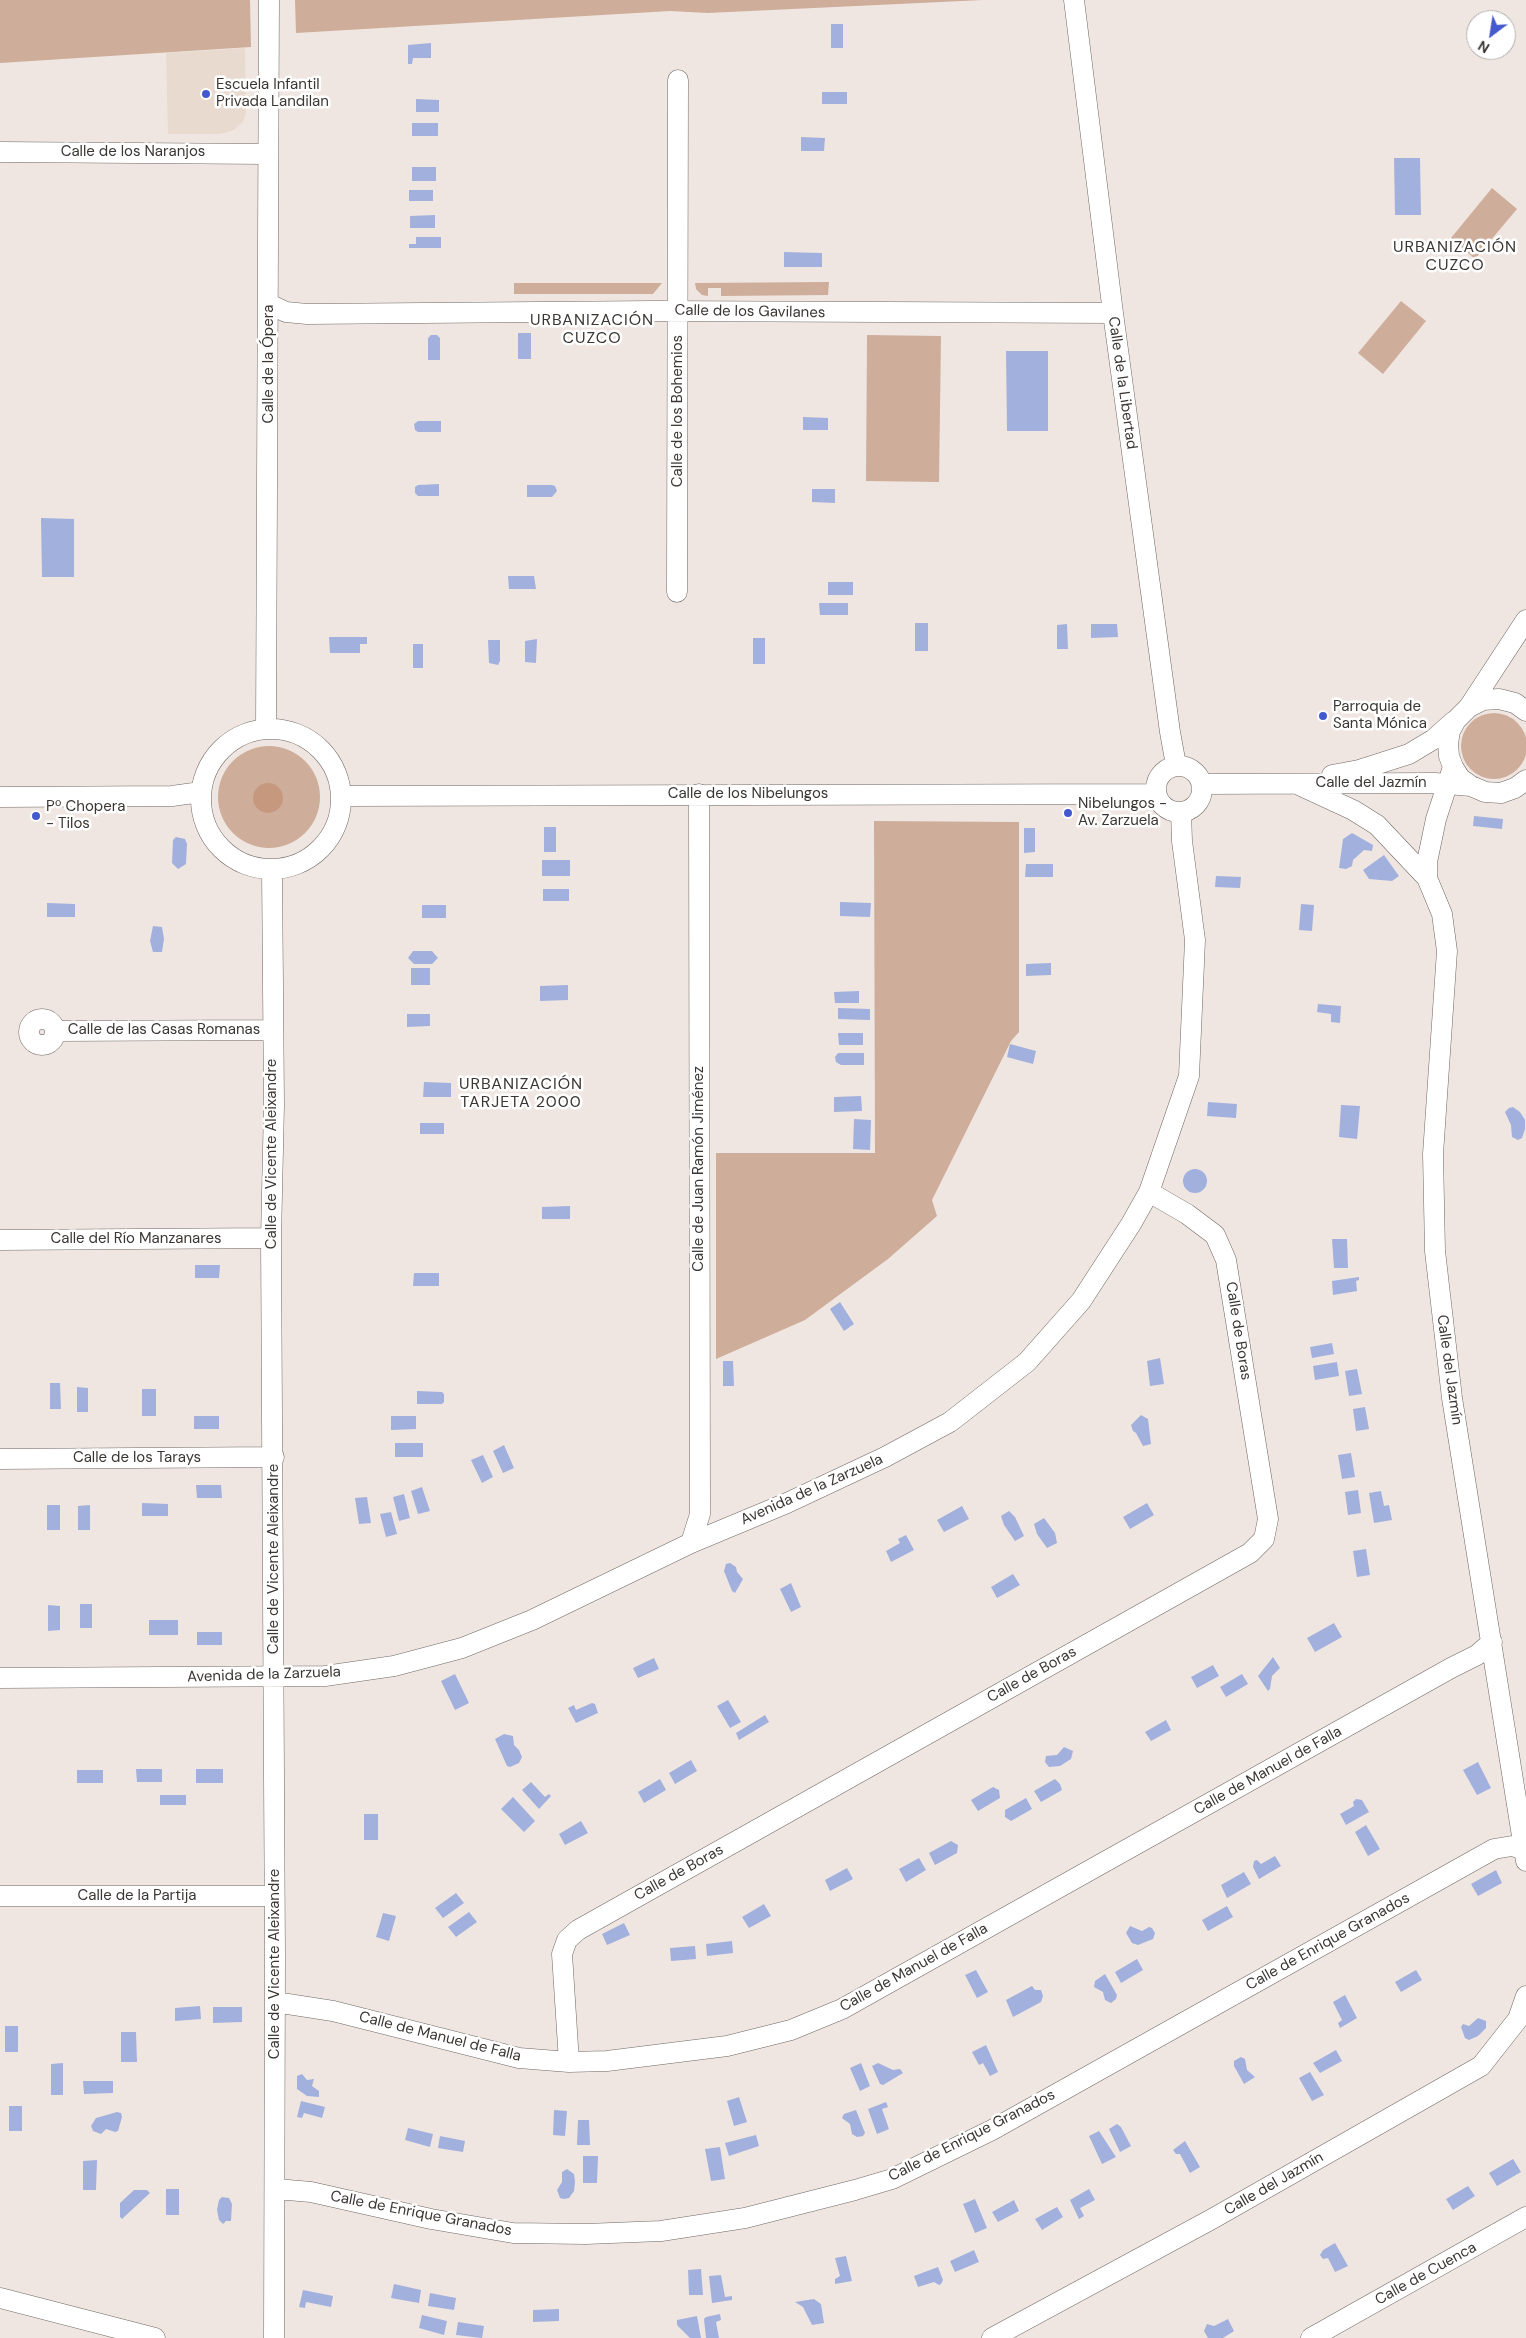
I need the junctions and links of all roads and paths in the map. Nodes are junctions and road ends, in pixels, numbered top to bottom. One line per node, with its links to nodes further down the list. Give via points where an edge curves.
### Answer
1 (269, 0): 5 (street, Calle de la Ópera)
2 (1074, 0): 8 (street, Calle de la Libertad)
3 (678, 80): 7 (street, Calle de los Bohemios)
4 (0, 152): 5 (street, Calle de los Naranjos)
5 (267, 154): 6 (street, Calle de la Ópera)
6 (269, 304): 7 (street, Calle de los Gavilanes, via 286,312 307,314); 13 (street, Calle de la Ópera)
7 (678, 312): 8 (street, Calle de los Gavilanes); 9 (street, Calle de los Bohemios)
8 (1113, 313): 14 (street, Calle de la Libertad)
9 (677, 592)
10 (1526, 620): 12 (street)
11 (1526, 711): 12 (street, via 1515,703 1500,699 1483,700)
12 (1462, 713): 15 (street, via 1450,731 1448,756); 17 (street, Calle del Jazmín, via 1434,739 1409,754 1360,770)
13 (266, 729): 19 (street, via 242,735 222,748 207,768); 22 (street, via 294,733 318,747 334,769)
14 (1176, 765): 16 (street, via 1187,766 1197,773); 21 (street, via 1163,771 1156,781)
15 (1451, 775): 17 (street, Calle del Jazmín); 18 (street, via 1485,792 1501,793); 26 (street, Calle del Jazmín, via 1432,836 1427,862)
16 (1202, 784): 17 (street, Calle del Jazmín); 24 (street, via 1201,797 1193,808)
17 (1294, 784): 26 (street, Calle del Jazmín, via 1353,810 1377,825)
18 (1522, 786)
19 (201, 792): 23 (street, via 172,796); 25 (street, via 202,815 217,843 228,854 248,865)
20 (699, 794): 21 (street, Calle de los Nibelungos); 22 (street, Calle de los Nibelungos); 34 (street, Calle de Juan Ramón Jiménez, via 700,1514)
21 (1156, 794): 24 (street, via 1161,805)
22 (341, 796): 25 (street, via 333,832 322,847 290,867)
23 (0, 797)
24 (1181, 812): 29 (street, Avenida de la Zarzuela, via 1195,940 1189,1076)
25 (272, 869): 27 (street, Calle de Vicente Aleixandre)
26 (1428, 878): 35 (street, Calle del Jazmín, via 1442,914 1448,951 1433,1154 1435,1251 1452,1398)
27 (272, 1030): 28 (street, Calle de las Casas Romanas); 30 (street, Calle de Vicente Aleixandre)
28 (56, 1031)
29 (1149, 1192): 34 (street, Avenida de la Zarzuela, via 1081,1301 1027,1362 950,1422 796,1499); 43 (street, Calle de Boras, via 1215,1235 1226,1260 1268,1519 1264,1539 1250,1553 578,1930 567,1940 562,1954)
30 (272, 1238): 31 (street, Calle del Río Manzanares); 32 (street, Calle de Vicente Aleixandre)
31 (0, 1240)
32 (274, 1457): 33 (street, Calle de los Tarays); 37 (street, Calle de Vicente Aleixandre)
33 (0, 1459)
34 (691, 1543): 37 (street, Avenida de la Zarzuela, via 532,1620 462,1648 374,1669 325,1676)
35 (1492, 1642): 38 (street, Calle del Jazmín); 43 (street, Calle de Manuel de Falla, via 1477,1655 842,2009 791,2030 727,2046 607,2061)
36 (0, 1678): 37 (street, Avenida de la Zarzuela)
37 (273, 1678): 40 (street, Calle de Vicente Aleixandre)
38 (1525, 1856): 44 (street, Calle de Enrique Granados, via 1512,1846 1494,1849 992,2130 892,2179 864,2187 745,2218 661,2231 586,2234 513,2233 311,2192)
39 (0, 1896): 40 (street, Calle de la Partija)
40 (274, 1896): 42 (street, Calle de Vicente Aleixandre)
41 (1526, 1996): 50 (street, Calle del Jazmín, via 1518,2019 1481,2066 1212,2219)
42 (275, 2002): 43 (street, Calle de Manuel de Falla, via 333,2011 519,2058); 44 (street, Calle de Vicente Aleixandre)
43 (569, 2062)
44 (276, 2189): 49 (street, Calle de Vicente Aleixandre)
45 (1526, 2217): 47 (street, Calle de Cuenca)
46 (0, 2298): 48 (street)
47 (1321, 2336)
48 (155, 2338)
49 (274, 2338)
50 (992, 2338)

